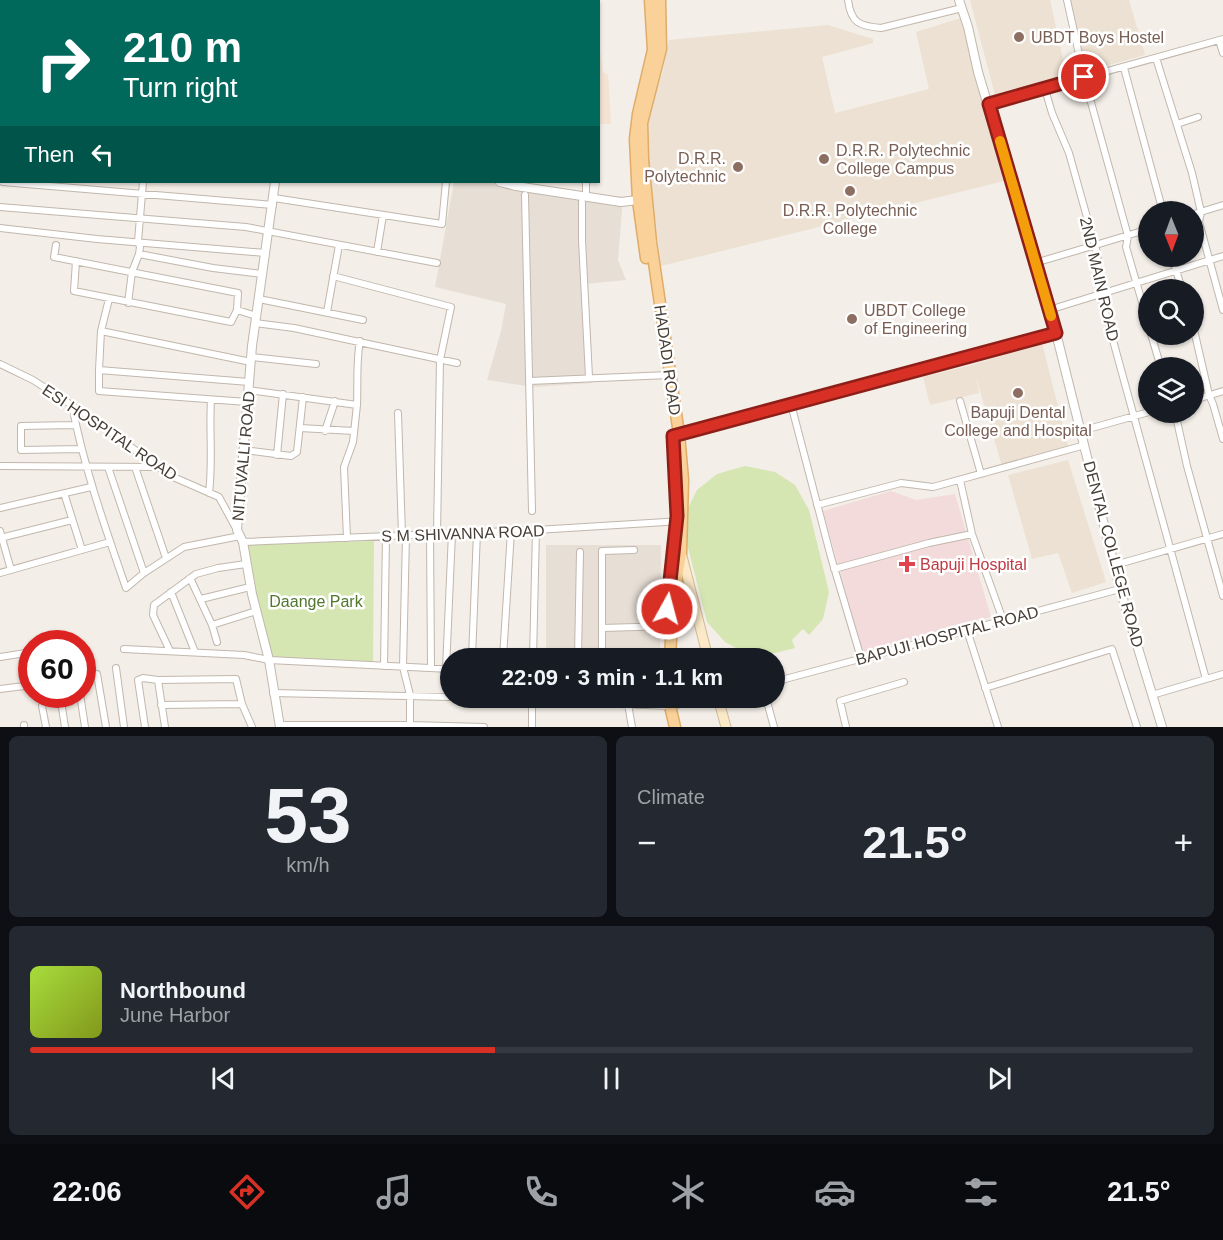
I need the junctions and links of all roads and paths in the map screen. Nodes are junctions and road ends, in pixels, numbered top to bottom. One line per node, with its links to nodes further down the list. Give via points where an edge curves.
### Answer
1 (650, 0): 24 (main road, via 653,50 634,139)
2 (660, 0): 37 (main road, via 661,49 642,123)
3 (849, 0): 5 (street, via 856,23 881,28)
4 (1067, 0): 10 (street)
5 (961, 4): 12 (street, DENTAL COLLEGE ROAD)
6 (1221, 39): 7 (street); 8 (street)
7 (1223, 53)
8 (1156, 58): 9 (street); 14 (street)
9 (1124, 68): 10 (street); 25 (street)
10 (1084, 77): 11 (street); 36 (street)
11 (1045, 89): 12 (street); 42 (street, 2ND MAIN ROAD, via 1069,153)
12 (989, 104): 50 (street, DENTAL COLLEGE ROAD)
13 (1198, 117): 14 (street)
14 (1177, 124): 26 (street)
15 (23, 183): 21 (street)
16 (143, 183): 21 (street)
17 (275, 183): 27 (street, NITUVALLI ROAD)
18 (446, 183): 31 (street, via 442,224)
19 (504, 183): 23 (street)
20 (586, 183): 23 (street)
21 (142, 194): 27 (street); 32 (street)
22 (525, 195): 81 (street)
23 (584, 199): 24 (street); 80 (street, via 582,240)
24 (638, 200): 37 (main road)
25 (1160, 201)
26 (1199, 201)
27 (273, 202): 31 (street); 34 (street, NITUVALLI ROAD)
28 (1223, 205): 30 (street)
29 (0, 207): 32 (street)
30 (1204, 211)
31 (383, 215): 43 (street)
32 (140, 220): 34 (street); 38 (street)
33 (0, 228): 38 (street)
34 (268, 232): 41 (street); 44 (street, NITUVALLI ROAD)
35 (1138, 233): 36 (street)
36 (1128, 236): 42 (street); 57 (street, via 1126,247)
37 (647, 240): 79 (main road, HADADI ROAD)
38 (138, 241): 44 (street); 45 (street)
39 (1204, 241): 47 (street)
40 (56, 245): 48 (street, via 54,257)
41 (339, 245): 43 (street); 55 (street)
42 (1093, 245): 50 (street); 59 (street, 2ND MAIN ROAD)
43 (377, 252): 49 (street)
44 (266, 253): 54 (street, NITUVALLI ROAD)
45 (139, 254): 53 (street); 54 (street)
46 (1223, 256): 47 (street)
47 (1209, 260): 52 (street); 65 (street)
48 (76, 261): 53 (street); 61 (street, via 74,291)
49 (437, 263)
50 (1035, 263): 64 (street, DENTAL COLLEGE ROAD)
51 (1176, 267): 52 (street)
52 (1177, 271): 56 (street); 57 (street)
53 (132, 272): 62 (street); 63 (street, via 238,293)
54 (262, 274): 60 (street, NITUVALLI ROAD)
55 (333, 276): 66 (street); 74 (street, via 451,308)
56 (1179, 279)
57 (1136, 282): 58 (street); 59 (street)
58 (1138, 289)
59 (1100, 293): 64 (street); 97 (street, 2ND MAIN ROAD)
60 (259, 298): 66 (street); 67 (street, NITUVALLI ROAD)
61 (108, 299): 62 (street); 69 (street)
62 (128, 303): 63 (street, via 231,322)
63 (237, 310): 67 (street)
64 (1049, 310): 70 (street, DENTAL COLLEGE ROAD)
65 (1223, 310)
66 (327, 312): 68 (street)
67 (256, 320): 71 (street); 73 (street, NITUVALLI ROAD)
68 (363, 320)
69 (101, 331): 73 (street); 78 (street)
70 (1056, 333): 92 (street); 103 (street, DENTAL COLLEGE ROAD)
71 (360, 341): 74 (street); 94 (street)
72 (1197, 345): 85 (street)
73 (251, 359): 77 (street); 82 (street, NITUVALLI ROAD)
74 (440, 360): 75 (street); 129 (street)
75 (457, 363)
76 (0, 364): 93 (street, ESI HOSPITAL ROAD)
77 (316, 364)
78 (99, 370): 82 (street); 88 (street, via 99,391)
79 (667, 375): 80 (street); 104 (main road, HADADI ROAD)
80 (589, 377): 81 (street)
81 (529, 381): 122 (street)
82 (249, 386): 84 (street); 91 (street, NITUVALLI ROAD)
83 (1223, 391): 85 (street)
84 (283, 394): 86 (street); 109 (street)
85 (1209, 395): 87 (street); 105 (street)
86 (303, 397): 89 (street); 100 (street)
87 (1204, 397)
88 (211, 400): 91 (street); 119 (street)
89 (335, 401): 94 (street); 101 (street)
90 (960, 401): 115 (street)
91 (248, 402): 108 (street, NITUVALLI ROAD)
92 (791, 404): 104 (street); 120 (street)
93 (72, 405): 99 (street); 114 (street, ESI HOSPITAL ROAD)
94 (357, 405): 102 (street)
95 (398, 413): 133 (street)
96 (1138, 415): 97 (street)
97 (1134, 416): 103 (street); 139 (street, 2ND MAIN ROAD)
98 (1177, 423): 137 (street)
99 (75, 425): 107 (street); 107 (street, via 21,426 21,450)
100 (300, 428): 101 (street); 109 (street, via 297,452 291,456)
101 (325, 431): 102 (street)
102 (354, 431): 136 (street, via 344,467)
103 (1082, 431): 106 (street, DENTAL COLLEGE ROAD)
104 (676, 435): 124 (main road, HADADI ROAD, via 683,480)
105 (1223, 439)
106 (1085, 445): 115 (street); 145 (street, DENTAL COLLEGE ROAD)
107 (80, 449): 110 (street)
108 (244, 450): 109 (street); 134 (street, NITUVALLI ROAD)
109 (277, 455)
110 (85, 465): 111 (street); 112 (street); 117 (street)
111 (0, 466)
112 (108, 467): 113 (street); 149 (street)
113 (135, 467): 114 (street); 143 (street)
114 (159, 467): 119 (street, ESI HOSPITAL ROAD)
115 (981, 474): 116 (street)
116 (960, 480): 120 (street, via 933,488 901,483); 130 (street)
117 (91, 487): 118 (street); 138 (street)
118 (64, 493): 121 (street); 123 (street)
119 (210, 493): 134 (street, ESI HOSPITAL ROAD, via 219,497)
120 (817, 505): 146 (street)
121 (0, 508)
122 (532, 511)
123 (72, 520): 132 (street); 140 (street)
124 (680, 521): 125 (street, S M SHIVANNA ROAD); 150 (main road); 150 (main road, HADADI ROAD)
125 (536, 530): 126 (street, S M SHIVANNA ROAD); 167 (street)
126 (511, 531): 127 (street, S M SHIVANNA ROAD); 166 (street)
127 (477, 532): 128 (street, S M SHIVANNA ROAD); 165 (street)
128 (452, 533): 129 (street, S M SHIVANNA ROAD); 164 (street)
129 (434, 534): 133 (street, S M SHIVANNA ROAD); 182 (street)
130 (972, 534): 146 (street); 158 (street)
131 (1223, 534): 137 (street)
132 (1, 535): 147 (street)
133 (404, 535): 135 (street, S M SHIVANNA ROAD); 181 (street)
134 (240, 536): 136 (street, S M SHIVANNA ROAD); 143 (street, S M SHIVANNA ROAD, via 184,547); 144 (street, NITUVALLI ROAD)
135 (386, 536): 136 (street, S M SHIVANNA ROAD); 180 (street)
136 (346, 538)
137 (1208, 539): 139 (street); 155 (street)
138 (110, 542): 140 (street); 149 (street, S M SHIVANNA ROAD, via 126,588)
139 (1171, 549): 145 (street); 188 (street, 2ND MAIN ROAD)
140 (82, 550): 147 (street)
141 (634, 550): 161 (street, via 602,550)
142 (580, 552): 168 (street)
143 (166, 558): 149 (street, S M SHIVANNA ROAD)
144 (246, 564): 151 (street); 152 (street, NITUVALLI ROAD)
145 (1115, 565): 153 (street, DENTAL COLLEGE ROAD)
146 (834, 569): 178 (street)
147 (10, 570): 148 (street)
148 (0, 573)
149 (144, 573)
150 (679, 576): 160 (main road, HADADI ROAD); 172 (main road)
151 (190, 578): 154 (street); 156 (street)
152 (250, 587): 156 (street); 157 (street, NITUVALLI ROAD)
153 (1120, 590): 158 (street, BAPUJI HOSPITAL ROAD); 196 (street, DENTAL COLLEGE ROAD)
154 (171, 592): 174 (street, via 154,605 153,615); 175 (street)
155 (1223, 596)
156 (201, 599): 159 (street)
157 (256, 611): 159 (street); 179 (street, NITUVALLI ROAD)
158 (1003, 620): 162 (street, BAPUJI HOSPITAL ROAD)
159 (212, 625): 163 (street)
160 (669, 626): 161 (street); 170 (main road); 171 (main road, HADADI ROAD)
161 (602, 627): 169 (street)
162 (967, 630): 178 (street, BAPUJI HOSPITAL ROAD); 192 (street)
163 (217, 642)
164 (449, 648)
165 (472, 648)
166 (503, 648)
167 (533, 648)
168 (578, 648)
169 (602, 648)
170 (667, 648)
171 (670, 648)
172 (704, 648)
173 (124, 649): 174 (street)
174 (170, 651): 175 (street)
175 (195, 652): 179 (street)
176 (18, 654): 177 (street)
177 (0, 657)
178 (861, 658): 187 (street, BAPUJI HOSPITAL ROAD)
179 (269, 660): 180 (street); 194 (street, NITUVALLI ROAD)
180 (384, 666): 181 (street)
181 (403, 667): 182 (street); 195 (street)
182 (431, 667): 184 (street)
183 (116, 668): 214 (street)
184 (440, 668)
185 (97, 674): 213 (street)
186 (1223, 674): 188 (street)
187 (785, 679)
188 (1206, 679): 196 (street)
189 (158, 680): 198 (street, via 236,679); 199 (street); 215 (street, via 138,681)
190 (904, 682): 224 (street, via 840,701)
191 (18, 687): 193 (street)
192 (985, 688): 225 (street); 226 (street, via 1112,650)
193 (0, 689)
194 (273, 693): 195 (street); 208 (street, NITUVALLI ROAD)
195 (410, 695): 197 (street); 209 (street)
196 (1152, 695): 227 (street, DENTAL COLLEGE ROAD)
197 (440, 696)
198 (242, 704): 199 (street); 217 (street)
199 (161, 705): 216 (street)
200 (42, 708): 210 (street)
201 (62, 708): 211 (street)
202 (82, 708): 212 (street)
203 (532, 708): 219 (street)
204 (629, 708): 220 (street)
205 (671, 708): 221 (main road)
206 (721, 708): 222 (main road)
207 (769, 708): 223 (street)
208 (280, 726): 209 (street)
209 (410, 726): 218 (street)
210 (46, 727)
211 (65, 727)
212 (85, 727)
213 (106, 727)
214 (124, 727)
215 (145, 727)
216 (165, 727)
217 (252, 727)
218 (484, 727)
219 (532, 727)
220 (632, 727)
221 (675, 727)
222 (726, 727)
223 (774, 727)
224 (846, 727)
225 (998, 727)
226 (1137, 727)
227 (1162, 727)

